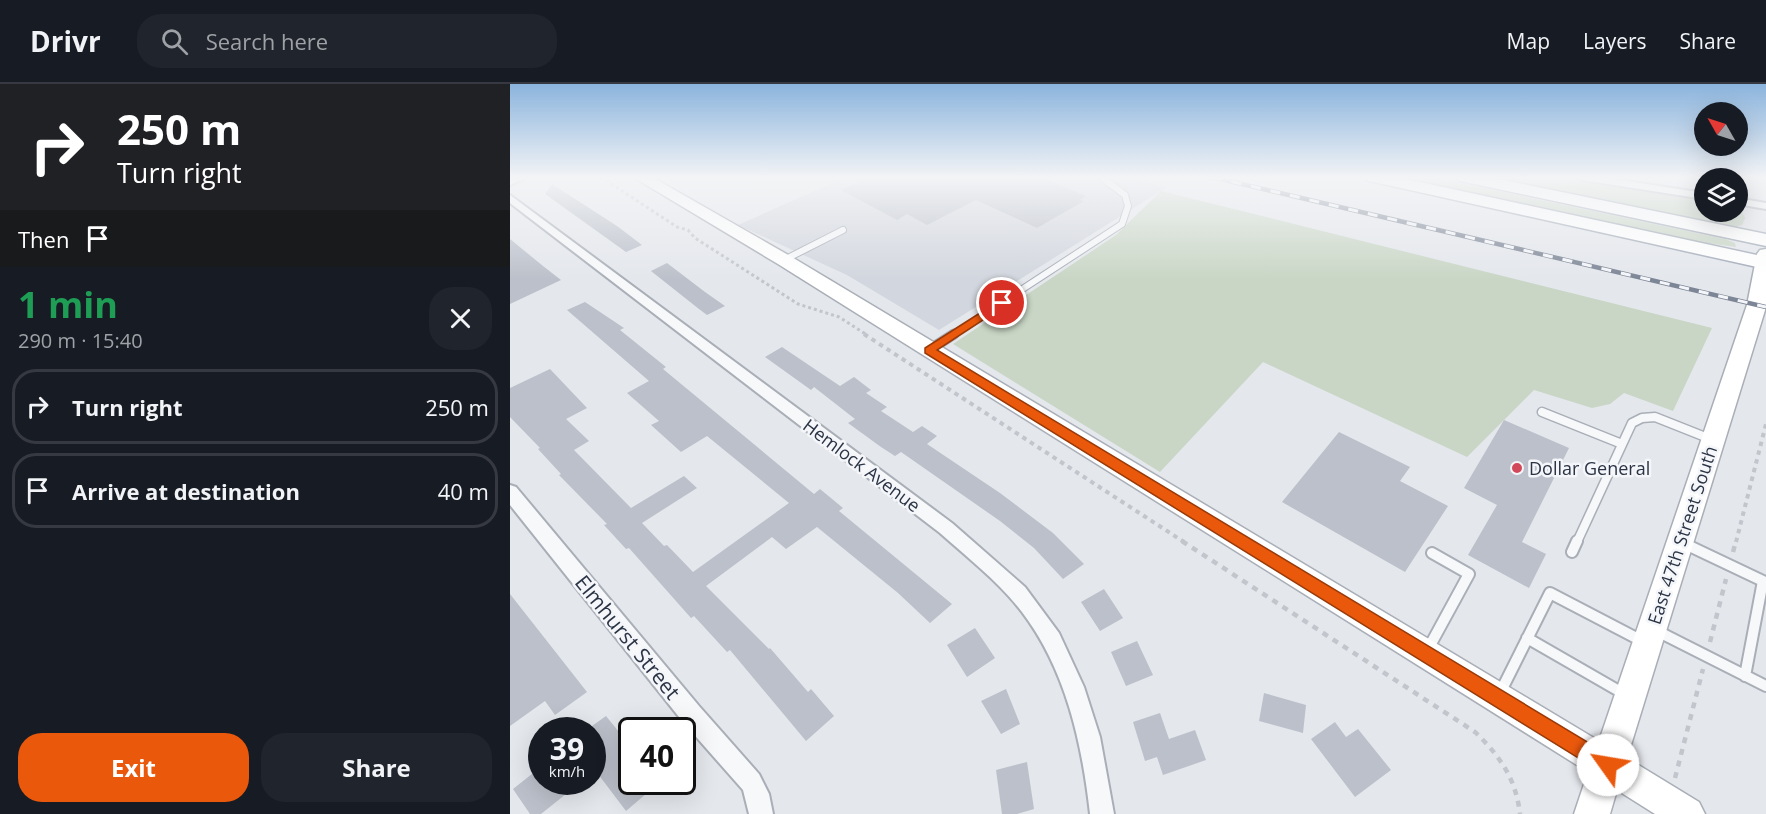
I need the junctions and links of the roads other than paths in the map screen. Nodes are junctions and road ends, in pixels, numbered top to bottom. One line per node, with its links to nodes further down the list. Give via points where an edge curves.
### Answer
1 (527, 211): 29 (street, Hemlock Avenue, via 946,528 1020,596 1052,642 1077,699 1095,767)
2 (700, 211): 8 (street)
3 (1126, 211): 9 (lane, via 1122,224)
4 (1545, 211): 7 (main road)
5 (1596, 211): 7 (main road)
6 (843, 230): 8 (lane)
7 (1766, 255): 11 (street, East 47th Street South, via 1757,305)
8 (784, 260): 9 (street)
9 (929, 350): 21 (street)
10 (1542, 412): 12 (lane)
11 (1713, 440): 12 (lane, via 1655,417 1632,423); 14 (street, East 47th Street South)
12 (1622, 444): 15 (lane)
13 (510, 492): 28 (street, Elmhurst Street, via 751,782)
14 (1680, 542): 17 (lane); 19 (street, East 47th Street South)
15 (1572, 552)
16 (1432, 553): 21 (lane, via 1468,574)
17 (1765, 582): 18 (lane)
18 (1762, 613): 22 (lane)
19 (1649, 636): 20 (lane, via 1550,593); 22 (lane, via 1706,656); 25 (street, East 47th Street South)
20 (1527, 638): 24 (lane); 25 (lane)
21 (1426, 654): 24 (street)
22 (1745, 676): 23 (lane)
23 (1766, 686)
24 (1498, 698): 26 (street)
25 (1630, 698): 26 (street, East 47th Street South)
26 (1608, 765): 27 (street); 30 (street, East 47th Street South)
27 (1678, 808)
28 (761, 814)
29 (1102, 814)
30 (1592, 814)

